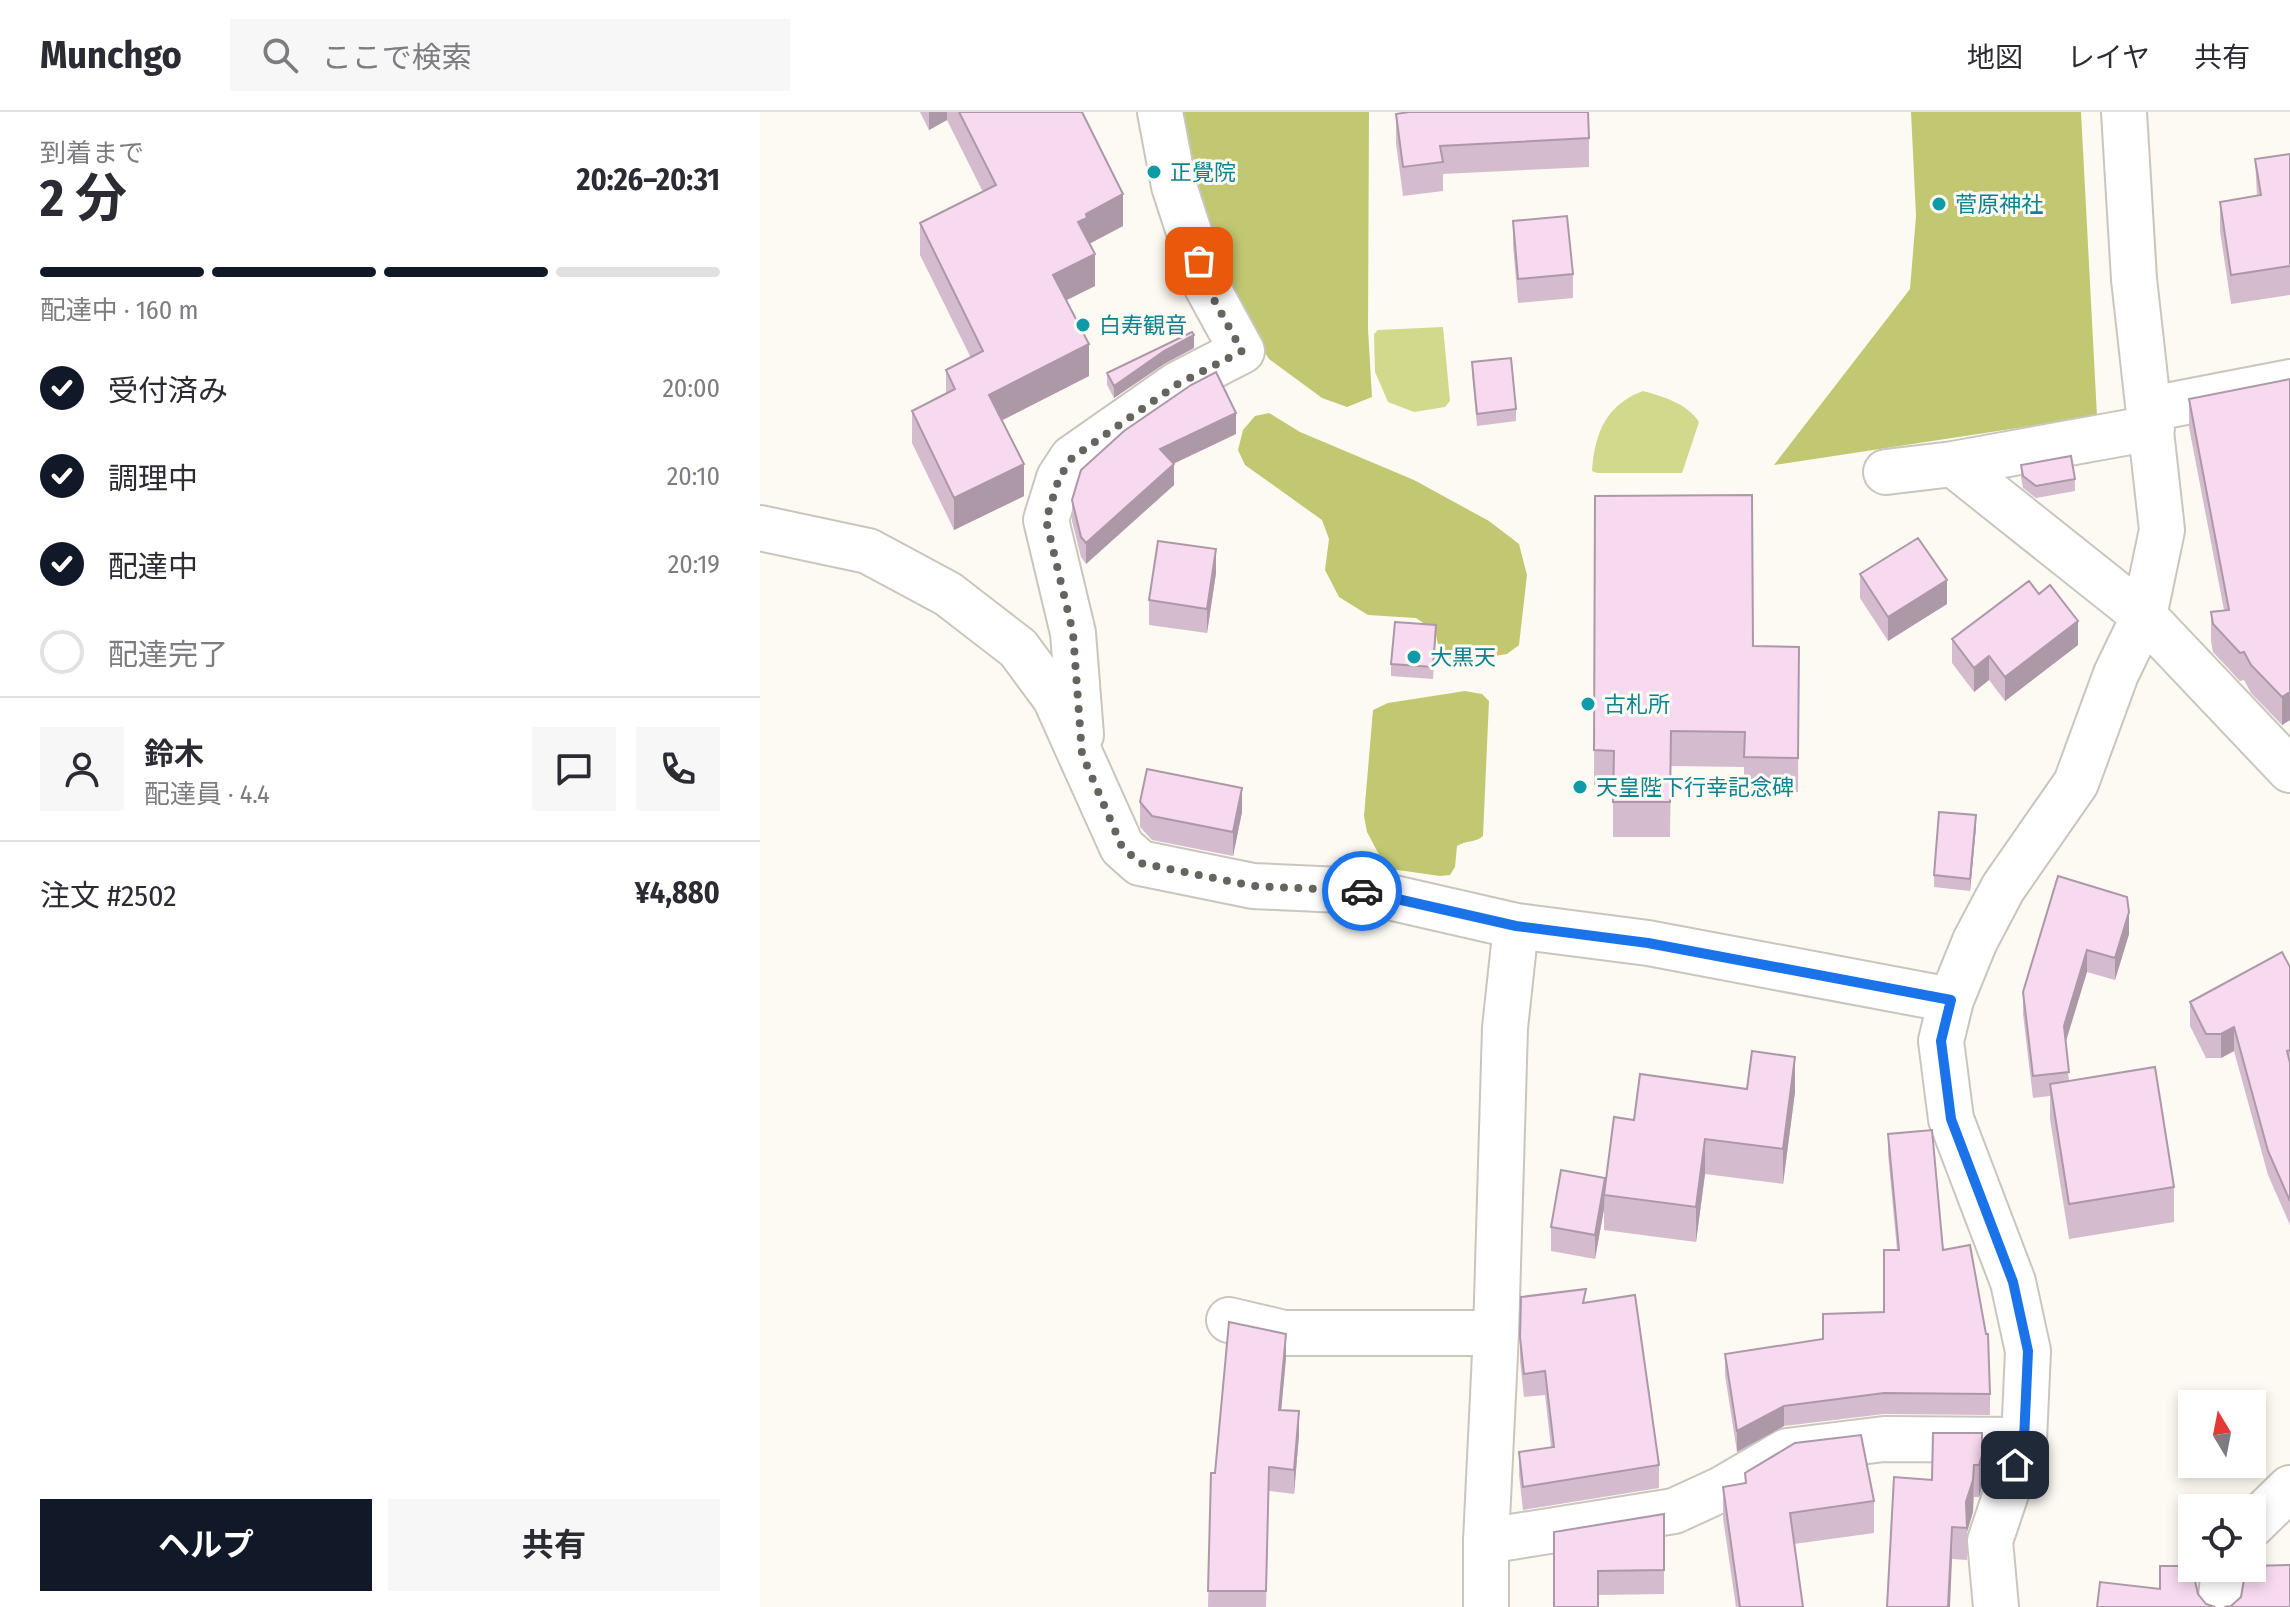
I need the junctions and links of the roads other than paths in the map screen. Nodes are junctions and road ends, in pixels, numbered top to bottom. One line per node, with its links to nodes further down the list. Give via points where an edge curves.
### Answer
1 (1160, 112): 9 (street, via 1174,186 1207,287 1242,351 1166,392 1072,458 1059,478 1046,520 1073,633)
2 (2124, 112): 4 (street, via 2134,279)
3 (2290, 382): 4 (street)
4 (2151, 418): 5 (street); 8 (street, via 2162,530)
5 (1953, 464): 6 (street); 8 (street)
6 (1886, 472)
7 (760, 528): 9 (street, via 868,551 948,594 1033,665)
8 (2144, 616): 10 (street); 12 (street, via 2116,674 2076,783 2003,888)
9 (1082, 754): 11 (street, via 1122,847 1140,863 1253,886 1363,891)
10 (2290, 770)
11 (1516, 926): 12 (street, via 1648,943); 14 (street, via 1505,1028)
12 (1951, 1000): 15 (street, via 1941,1041 1951,1119 2013,1282 2028,1351)
13 (1229, 1320): 14 (street, via 1284,1333)
14 (1496, 1333): 18 (street)
15 (2024, 1440): 18 (street, via 1884,1439 1787,1451 1674,1511); 21 (street, via 1990,1541)
16 (2290, 1488): 17 (street)
17 (2266, 1511)
18 (1486, 1541): 20 (street)
19 (2223, 1582): 22 (street)
20 (1486, 1607)
21 (1996, 1607)
22 (2220, 1607)

